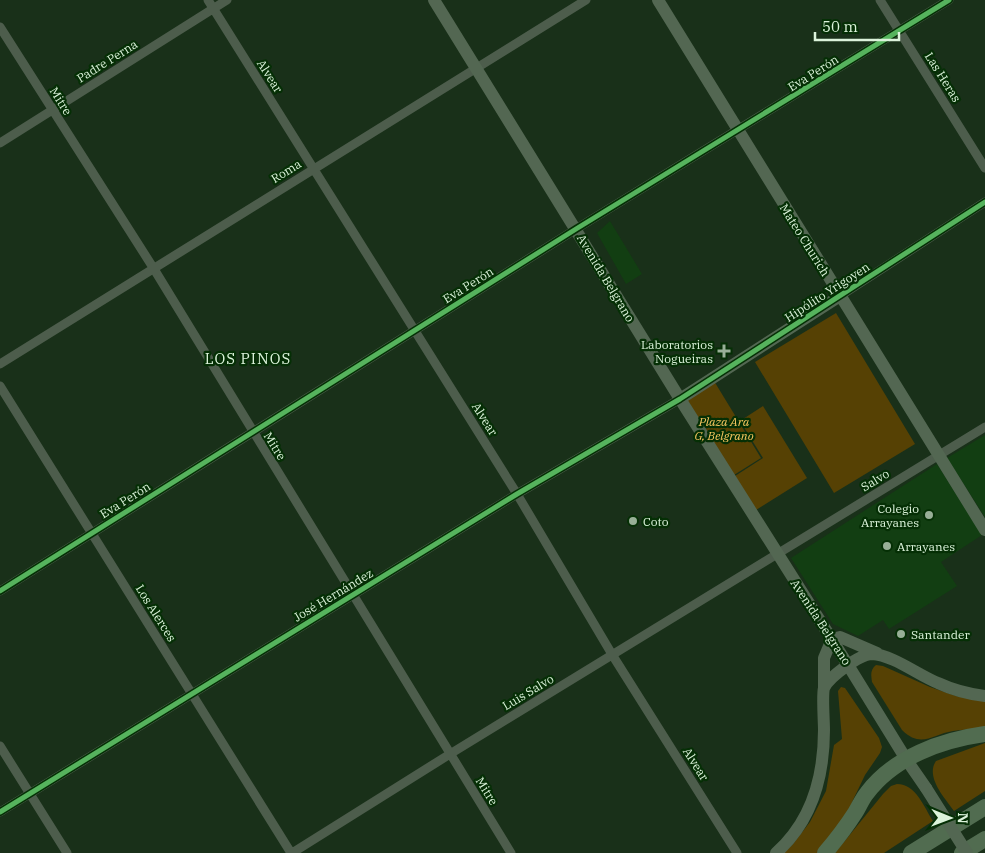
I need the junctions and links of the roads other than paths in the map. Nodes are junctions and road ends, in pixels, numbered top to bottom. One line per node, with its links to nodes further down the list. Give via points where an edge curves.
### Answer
1 (227, 0): 7 (street, Padre Perna)
2 (434, 0): 10 (street, Avenida Belgrano)
3 (586, 0): 10 (street, Roma)
4 (658, 0): 12 (street, Mateo Churich)
5 (880, 0): 9 (street, Las Heras)
6 (949, 0): 9 (street, Eva Perón)
7 (211, 4): 11 (street, Padre Perna); 15 (street, Alvear)
8 (0, 27): 11 (street, Mitre)
9 (899, 31): 12 (street, Eva Perón); 14 (street, Las Heras)
10 (478, 69): 15 (street, Roma); 17 (street, Avenida Belgrano)
11 (52, 111): 13 (street, Padre Perna); 18 (street, Mitre)
12 (738, 131): 17 (street, Eva Perón); 19 (street, Mateo Churich)
13 (0, 142)
14 (985, 168)
15 (313, 170): 18 (street, Roma); 20 (street, Alvear)
16 (985, 202): 19 (street, Hipólito Yrigoyen)
17 (576, 229): 20 (street, Eva Perón); 23 (street, Avenida Belgrano)
18 (154, 268): 21 (street, Roma); 25 (street, Mitre)
19 (840, 296): 23 (street, Hipólito Yrigoyen); 26 (street, Mateo Churich)
20 (415, 331): 25 (street, Eva Perón); 27 (street, Alvear)
21 (0, 364)
22 (0, 386): 29 (street, Los Alerces)
23 (680, 399): 27 (street, José Hernández); 30 (street, Avenida Belgrano)
24 (985, 427): 26 (street, Salvo)
25 (252, 432): 29 (street, Eva Perón); 32 (street, Mitre)
26 (939, 456): 28 (street, Mateo Churich); 30 (street, Salvo)
27 (517, 494): 32 (street, José Hernández); 35 (street, Alvear)
28 (985, 530)
29 (91, 533): 31 (street, Eva Perón); 38 (street, Los Alerces)
30 (778, 554): 33 (street, Avenida Belgrano); 35 (street, Luis Salvo)
31 (0, 591)
32 (353, 596): 38 (street, José Hernández); 42 (street, Mitre)
33 (832, 639): 34 (street, via 840,637); 36 (street, Avenida Belgrano); 37 (street, via 824,658)
34 (882, 655): 36 (street, via 866,654); 39 (street, via 963,693)
35 (613, 656): 42 (street, Luis Salvo); 51 (street, Alvear)
36 (848, 665): 37 (street); 43 (street, Avenida Belgrano)
37 (824, 688): 52 (street, via 824,744 817,789 802,824)
38 (192, 693): 44 (street, José Hernández); 49 (street, Los Alerces)
39 (985, 696)
40 (985, 734): 43 (highway, via 948,742)
41 (0, 746): 44 (street)
42 (450, 754): 49 (street, Luis Salvo); 50 (street, Mitre)
43 (906, 759): 53 (highway, via 867,793 838,838); 56 (street, Avenida Belgrano, bridge)
44 (30, 794): 46 (street, José Hernández); 48 (street)
45 (985, 807): 54 (highway)
46 (0, 812)
47 (985, 839): 55 (highway)
48 (67, 853)
49 (292, 853)
50 (511, 853)
51 (737, 853)
52 (776, 853)
53 (824, 853)
54 (911, 853)
55 (962, 853)
56 (967, 853)

